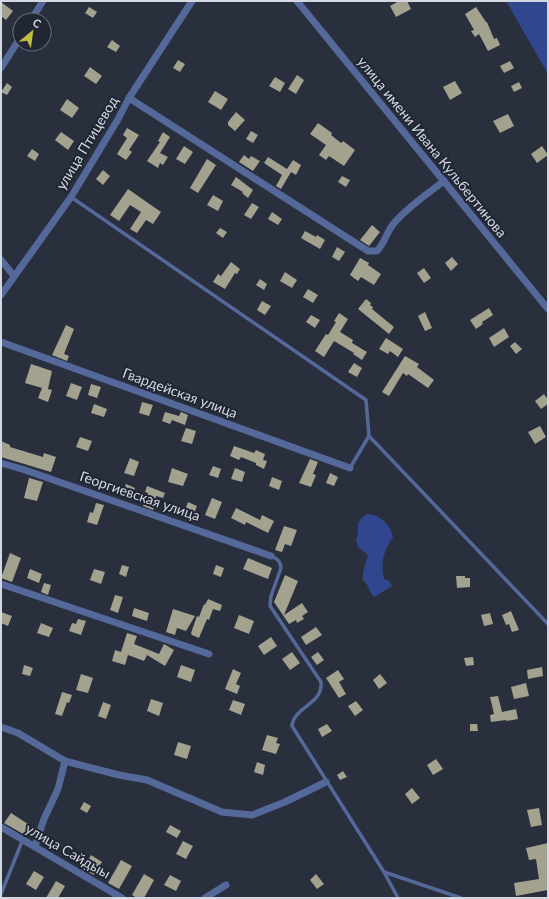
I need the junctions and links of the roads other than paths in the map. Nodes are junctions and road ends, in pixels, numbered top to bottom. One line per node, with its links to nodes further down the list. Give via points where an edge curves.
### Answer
1 (43, 1): 4 (street)
2 (192, 1): 7 (street, улица Птицевод)
3 (297, 1): 8 (street, улица имени Ивана Кульбертинова)
4 (36, 12)
5 (12, 51): 6 (street)
6 (1, 68)
7 (129, 98): 8 (street, via 368,251 380,248 393,223); 9 (street, улица Птицевод)
8 (444, 181): 13 (street, улица имени Ивана Кульбертинова)
9 (71, 197): 11 (street, улица Птицевод); 15 (lane, via 366,400)
10 (1, 260): 11 (street)
11 (14, 276): 12 (street, улица Птицевод)
12 (1, 295)
13 (548, 309)
14 (1, 342): 17 (street, Гвардейская улица)
15 (369, 436): 17 (lane); 20 (lane)
16 (1, 462): 18 (street, Георгиевская улица)
17 (350, 468)
18 (271, 556): 24 (lane, via 278,559 281,568 270,606 321,682 322,690 296,715 292,720 292,726)
19 (1, 584): 21 (street)
20 (548, 624)
21 (208, 654)
22 (1, 727): 23 (street, via 18,733)
23 (65, 761): 24 (street, via 147,780 222,812 252,815); 27 (street, via 58,789)
24 (326, 782): 28 (lane)
25 (1, 827): 26 (street, улица Сайдыы)
26 (22, 839): 27 (street, улица Сайдыы); 30 (lane)
27 (35, 846): 31 (street, улица Сайдыы)
28 (384, 872): 33 (lane); 34 (lane)
29 (226, 886): 32 (street)
30 (1, 894)
31 (122, 898)
32 (205, 898)
33 (398, 898)
34 (461, 898)

